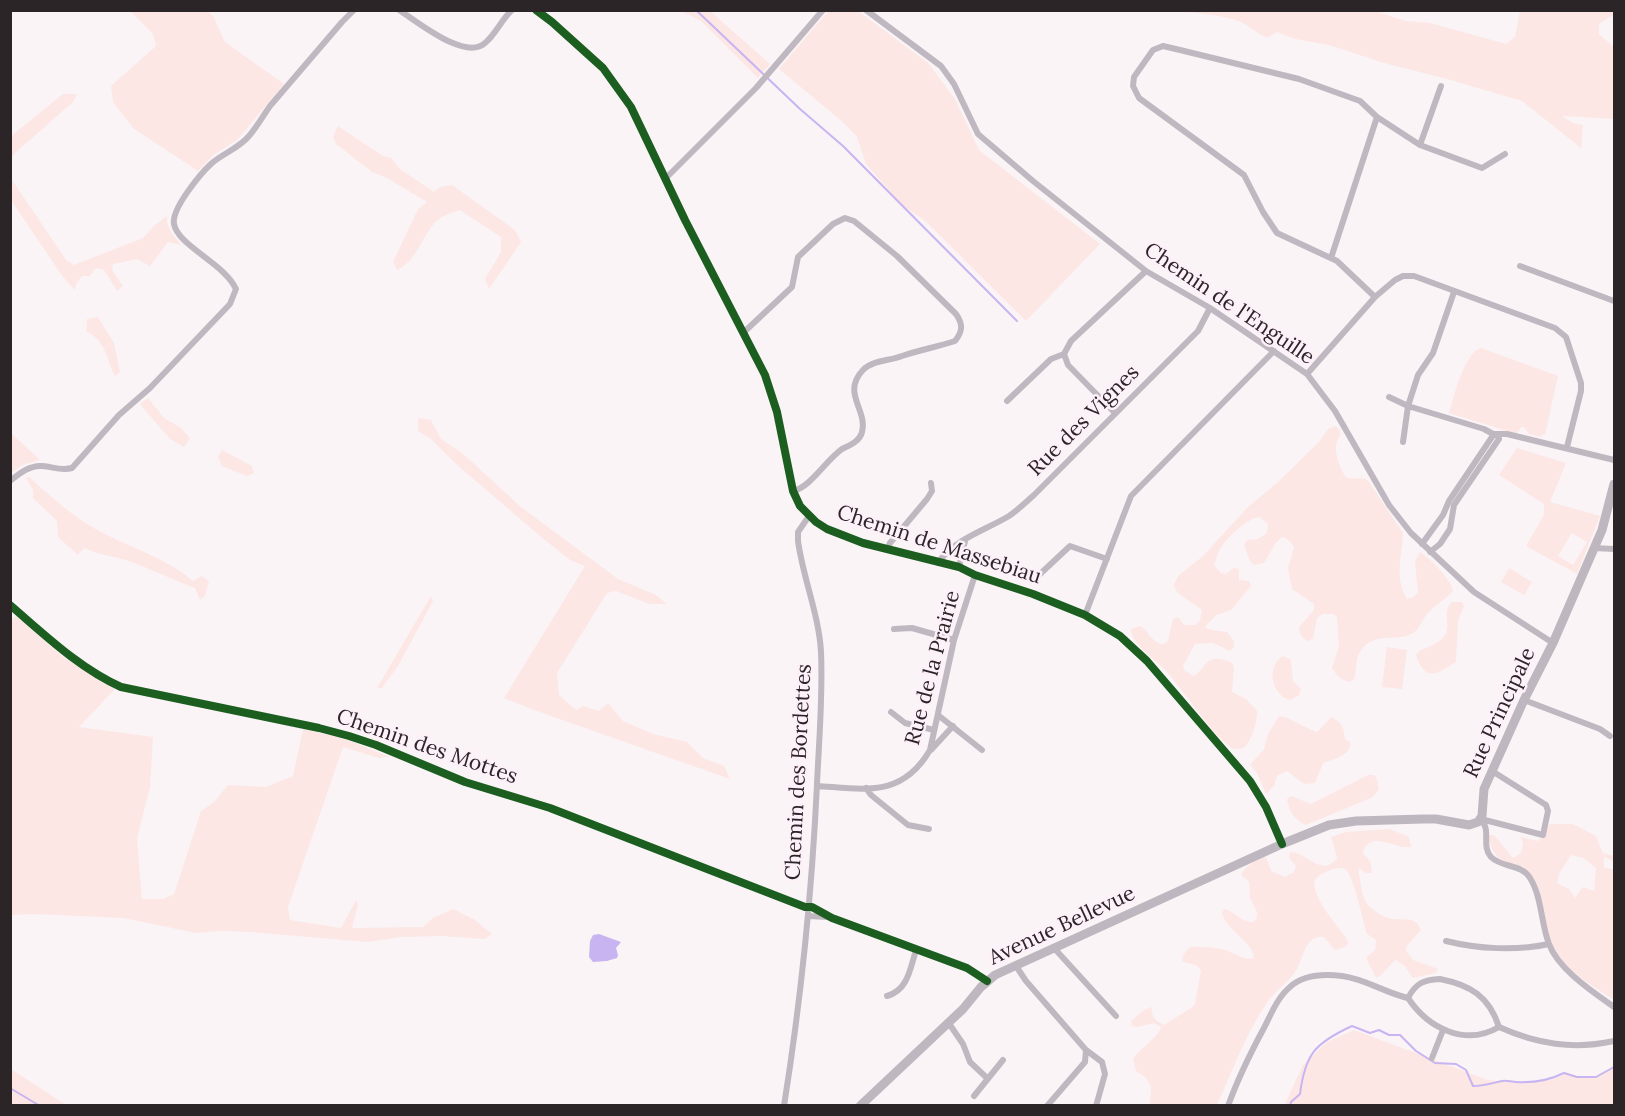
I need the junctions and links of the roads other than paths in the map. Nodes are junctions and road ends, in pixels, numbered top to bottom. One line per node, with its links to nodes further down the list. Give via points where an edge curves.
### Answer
1 (354, 10): 33 (street, via 249,136 206,170 173,219 177,234 232,281 236,289 230,303 72,468 35,467)
2 (399, 10): 3 (street, via 449,42 471,49 487,42)
3 (512, 10)
4 (536, 10): 11 (street, Chemin de Massebiau, via 615,83)
5 (823, 10): 11 (street, via 756,88)
6 (866, 10): 14 (street, Chemin de l'Enguille, via 941,66 978,134)
7 (1442, 86): 9 (street)
8 (1377, 117): 9 (street); 12 (street); 12 (street, via 1360,101 1299,79 1163,46 1153,50 1134,77 1133,87 1139,98 1244,175 1277,233)
9 (1420, 145): 10 (street, via 1482,168)
10 (1505, 154)
11 (666, 178): 19 (street, Chemin de Massebiau)
12 (1331, 258): 16 (street)
13 (1520, 267): 17 (street)
14 (1146, 271): 18 (street, Chemin de l'Enguille); 21 (street, via 1071,341)
15 (1454, 292): 16 (street, via 1414,276 1403,276); 25 (street); 29 (street, via 1555,328 1566,337 1581,383)
16 (1376, 297): 22 (street)
17 (1614, 301)
18 (1210, 308): 20 (street, Chemin de l'Enguille); 26 (street, Rue des Vignes, via 1198,331)
19 (743, 333): 36 (street, Chemin de Massebiau, via 771,392); 36 (street, via 792,287 798,257 844,218 854,220 897,256 956,314 962,325 955,340 864,368 854,391 863,427 861,435)
20 (1274, 351): 22 (street, Chemin de l'Enguille); 47 (street, via 1131,496)
21 (1064, 354): 24 (street, via 1052,359); 26 (street, via 1068,365)
22 (1307, 374): 42 (street, Chemin de l'Enguille, via 1339,417 1389,505)
23 (1389, 397): 25 (street)
24 (1007, 401)
25 (1408, 406): 27 (street, via 1484,429); 28 (street)
26 (1115, 413): 41 (street, Rue des Vignes, via 1019,508)
27 (1496, 437): 29 (street, via 1507,434); 38 (street); 40 (street, via 1454,504)
28 (1403, 442)
29 (1567, 447): 31 (street)
30 (1614, 453): 31 (street)
31 (1601, 456): 32 (street)
32 (1614, 460)
33 (10, 481)
34 (932, 483): 45 (street, via 927,499)
35 (1614, 484): 37 (main road, Rue Principale)
36 (793, 491): 39 (street, Chemin de Massebiau)
37 (1612, 497): 43 (main road, Rue Principale)
38 (1443, 515): 40 (street); 42 (street)
39 (809, 516): 45 (street, Chemin de Massebiau, via 827,528); 66 (street, Chemin des Bordettes, via 798,532 798,541 821,651)
40 (1451, 517): 46 (street, via 1450,529)
41 (965, 540): 48 (street, Rue des Vignes); 49 (street)
42 (1422, 544): 46 (street, Chemin de l'Enguille)
43 (1594, 548): 44 (street); 56 (main road, Rue Principale)
44 (1614, 549)
45 (887, 550): 48 (street, Chemin de Massebiau)
46 (1431, 552): 56 (street, Chemin de l'Enguille, via 1474,592)
47 (1107, 559): 51 (street, via 1070,546); 53 (street)
48 (938, 562): 49 (street, Chemin de Massebiau)
49 (959, 567): 50 (street, Chemin de Massebiau)
50 (975, 575): 53 (street, Chemin de Massebiau); 55 (street, Rue de la Prairie)
51 (1039, 575)
52 (10, 605): 71 (street, Chemin des Mottes, via 83,666 121,687 349,736)
53 (1085, 615): 70 (street, Chemin de Massebiau, via 1134,648 1162,678 1259,793)
54 (894, 630): 55 (street, via 912,628)
55 (954, 640): 59 (street, Rue de la Prairie)
56 (1553, 642): 57 (main road, Rue Principale)
57 (1524, 700): 62 (street); 65 (main road, Rue Principale)
58 (891, 712): 61 (street, via 904,723)
59 (938, 715): 60 (street); 61 (street, Rue de la Prairie)
60 (953, 726): 63 (street); 64 (street)
61 (934, 730): 63 (street, Rue de la Prairie)
62 (1610, 736)
63 (930, 750): 67 (street, Rue de la Prairie, via 922,765 905,780)
64 (982, 750)
65 (1492, 771): 68 (main road, Rue Principale, via 1484,789); 68 (street, via 1546,805 1543,835)
66 (817, 786): 67 (street, Rue de la Prairie); 71 (street, Chemin des Bordettes)
67 (866, 788): 69 (street, via 908,825)
68 (1481, 819): 70 (main road, via 1469,825 1436,819 1340,822); 75 (street, via 1490,856 1522,870 1530,878)
69 (929, 829)
70 (1282, 844): 76 (main road, Avenue Bellevue)
71 (808, 907): 72 (street, Chemin des Bordettes); 73 (street, Chemin des Mottes)
72 (808, 916): 73 (street); 93 (street, Chemin des Bordettes)
73 (832, 918): 77 (street)
74 (1446, 941): 75 (street, via 1469,947)
75 (1549, 945): 82 (street, via 1574,976)
76 (1054, 948): 78 (main road, Avenue Bellevue); 83 (street)
77 (916, 950): 79 (street); 80 (street, via 904,986)
78 (1016, 966): 79 (main road, Avenue Bellevue); 88 (street)
79 (987, 981): 84 (main road, Avenue Bellevue)
80 (887, 996)
81 (1408, 998): 85 (street, via 1418,983 1425,980 1454,982 1487,1002); 86 (street, via 1423,1016); 97 (street, via 1345,976 1325,974 1298,981 1278,1000 1244,1065)
82 (1614, 1007)
83 (1116, 1016)
84 (948, 1022): 91 (street, via 970,1062); 94 (main road, Avenue Bellevue)
85 (1499, 1026): 86 (street, via 1475,1035); 87 (street, via 1563,1046)
86 (1443, 1030): 89 (street)
87 (1614, 1041)
88 (1086, 1050): 95 (street, via 1085,1062); 96 (street, via 1106,1068)
89 (1432, 1058)
90 (1003, 1060): 91 (street)
91 (988, 1079): 92 (street)
92 (974, 1096)
93 (784, 1106)
94 (861, 1106)
95 (1047, 1106)
96 (1096, 1106)
97 (1228, 1106)

